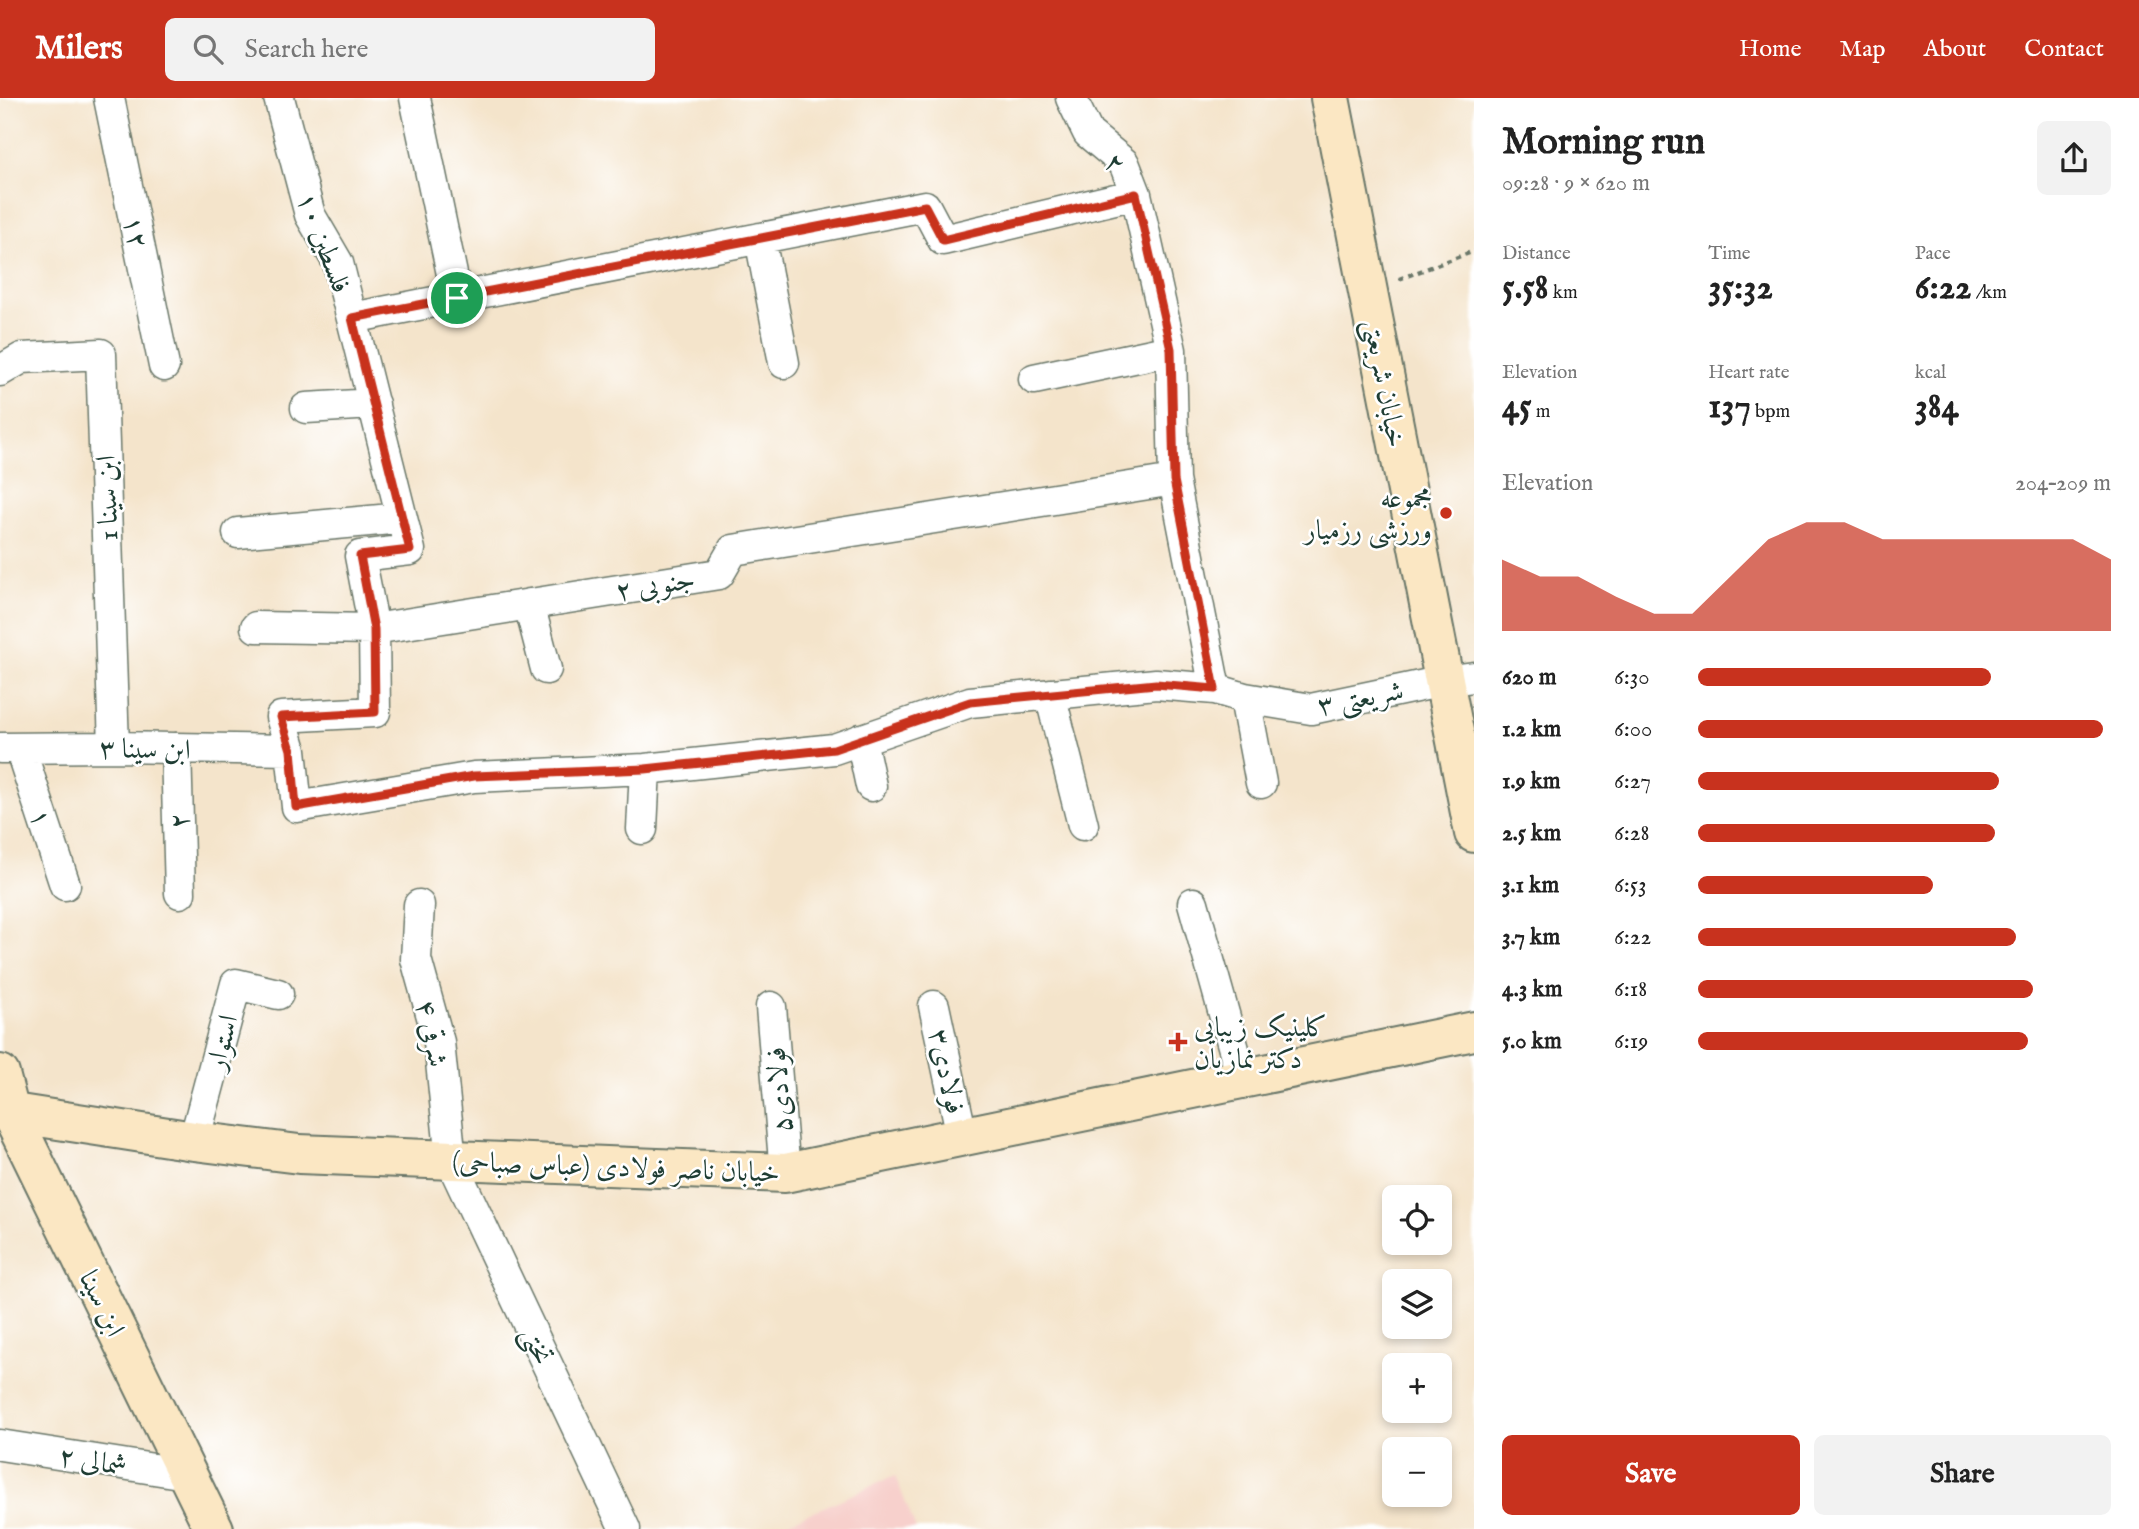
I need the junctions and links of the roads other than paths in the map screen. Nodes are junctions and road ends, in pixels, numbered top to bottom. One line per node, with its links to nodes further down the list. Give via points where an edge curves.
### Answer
1 (109, 98): 12 (street, ۱۲)
2 (279, 98): 9 (street, فلسطین ۱۰, via 310,215 338,263)
3 (415, 98): 8 (street)
4 (1071, 98): 6 (street, ۲, via 1088,133 1124,163)
5 (1330, 98): 24 (street, خیابان شریعتی, via 1367,288)
6 (1136, 194): 7 (street, via 943,240 925,206); 10 (street, ۲)
7 (760, 238): 8 (street); 11 (street)
8 (457, 298): 9 (street)
9 (352, 318): 15 (street, فلسطین ۱۰)
10 (1171, 349): 14 (street); 17 (street, ۲)
11 (784, 363)
12 (164, 366)
13 (0, 371): 29 (street, ابن سینا 1, via 22,358 101,354)
14 (1034, 379)
15 (373, 404): 16 (street); 18 (street, فلسطین ۱۰)
16 (306, 408)
17 (1174, 480): 20 (street, ۲ جنوبی, via 733,551 719,574); 25 (street, ۲)
18 (402, 518): 19 (street); 22 (street, فلسطین ۱۰, via 410,550 360,556)
19 (238, 533)
20 (529, 604): 22 (street, ۲ جنوبی); 23 (street)
21 (256, 627): 22 (street)
22 (374, 629): 32 (street, via 375,712 281,717)
23 (546, 668)
24 (1459, 679): 27 (street, شریعتی ۳, via 1311,709); 38 (street, خیابان شریعتی)
25 (1215, 689): 26 (street, شریعتی ۳, via 1156,684); 27 (street, شریعتی ۳)
26 (1051, 694): 28 (street, شریعتی ۳, via 970,702); 36 (street)
27 (1245, 698): 34 (street)
28 (862, 739): 33 (street, شریعتی ۳, via 834,749); 35 (street)
29 (114, 747): 30 (street, ابن سینا ۳); 31 (street, ابن سینا ۳)
30 (10, 748): 39 (street, ۱)
31 (176, 748): 32 (street, ابن سینا ۳); 40 (street, ۲)
32 (291, 750): 33 (street, شریعتی ۳, via 296,807 474,776)
33 (645, 769): 37 (street)
34 (1261, 783)
35 (871, 786)
36 (1083, 825)
37 (642, 829)
38 (1474, 832)
39 (65, 885)
40 (180, 893)
41 (1193, 902): 48 (street)
42 (419, 905): 52 (street, ۴ شرقی, via 416,959 439,1042)
43 (278, 994): 51 (street, استوار, via 236,984)
44 (934, 1006): 50 (street, فولادی۳)
45 (771, 1007): 53 (street, فولادی۵)
46 (1474, 1031): 48 (street, خیابان ناصر فولادی (عباس صباحی))
47 (0, 1074): 49 (street, ابن سینا)
48 (1242, 1079): 50 (street, خیابان ناصر فولادی (عباس صباحی))
49 (5, 1112): 51 (street, خیابان ناصر فولادی (عباس صباحی)); 55 (street, ابن سینا)
50 (962, 1136): 53 (street, خیابان ناصر فولادی (عباس صباحی))
51 (194, 1141): 52 (street, خیابان ناصر فولادی (عباس صباحی), via 299,1154)
52 (451, 1161): 53 (street, خیابان ناصر فولادی (عباس صباحی)); 57 (street, تختی)
53 (785, 1173)
54 (0, 1445): 55 (street, ۲ شمالی)
55 (186, 1474): 56 (street, ابن سینا)
56 (214, 1529)
57 (625, 1529)

